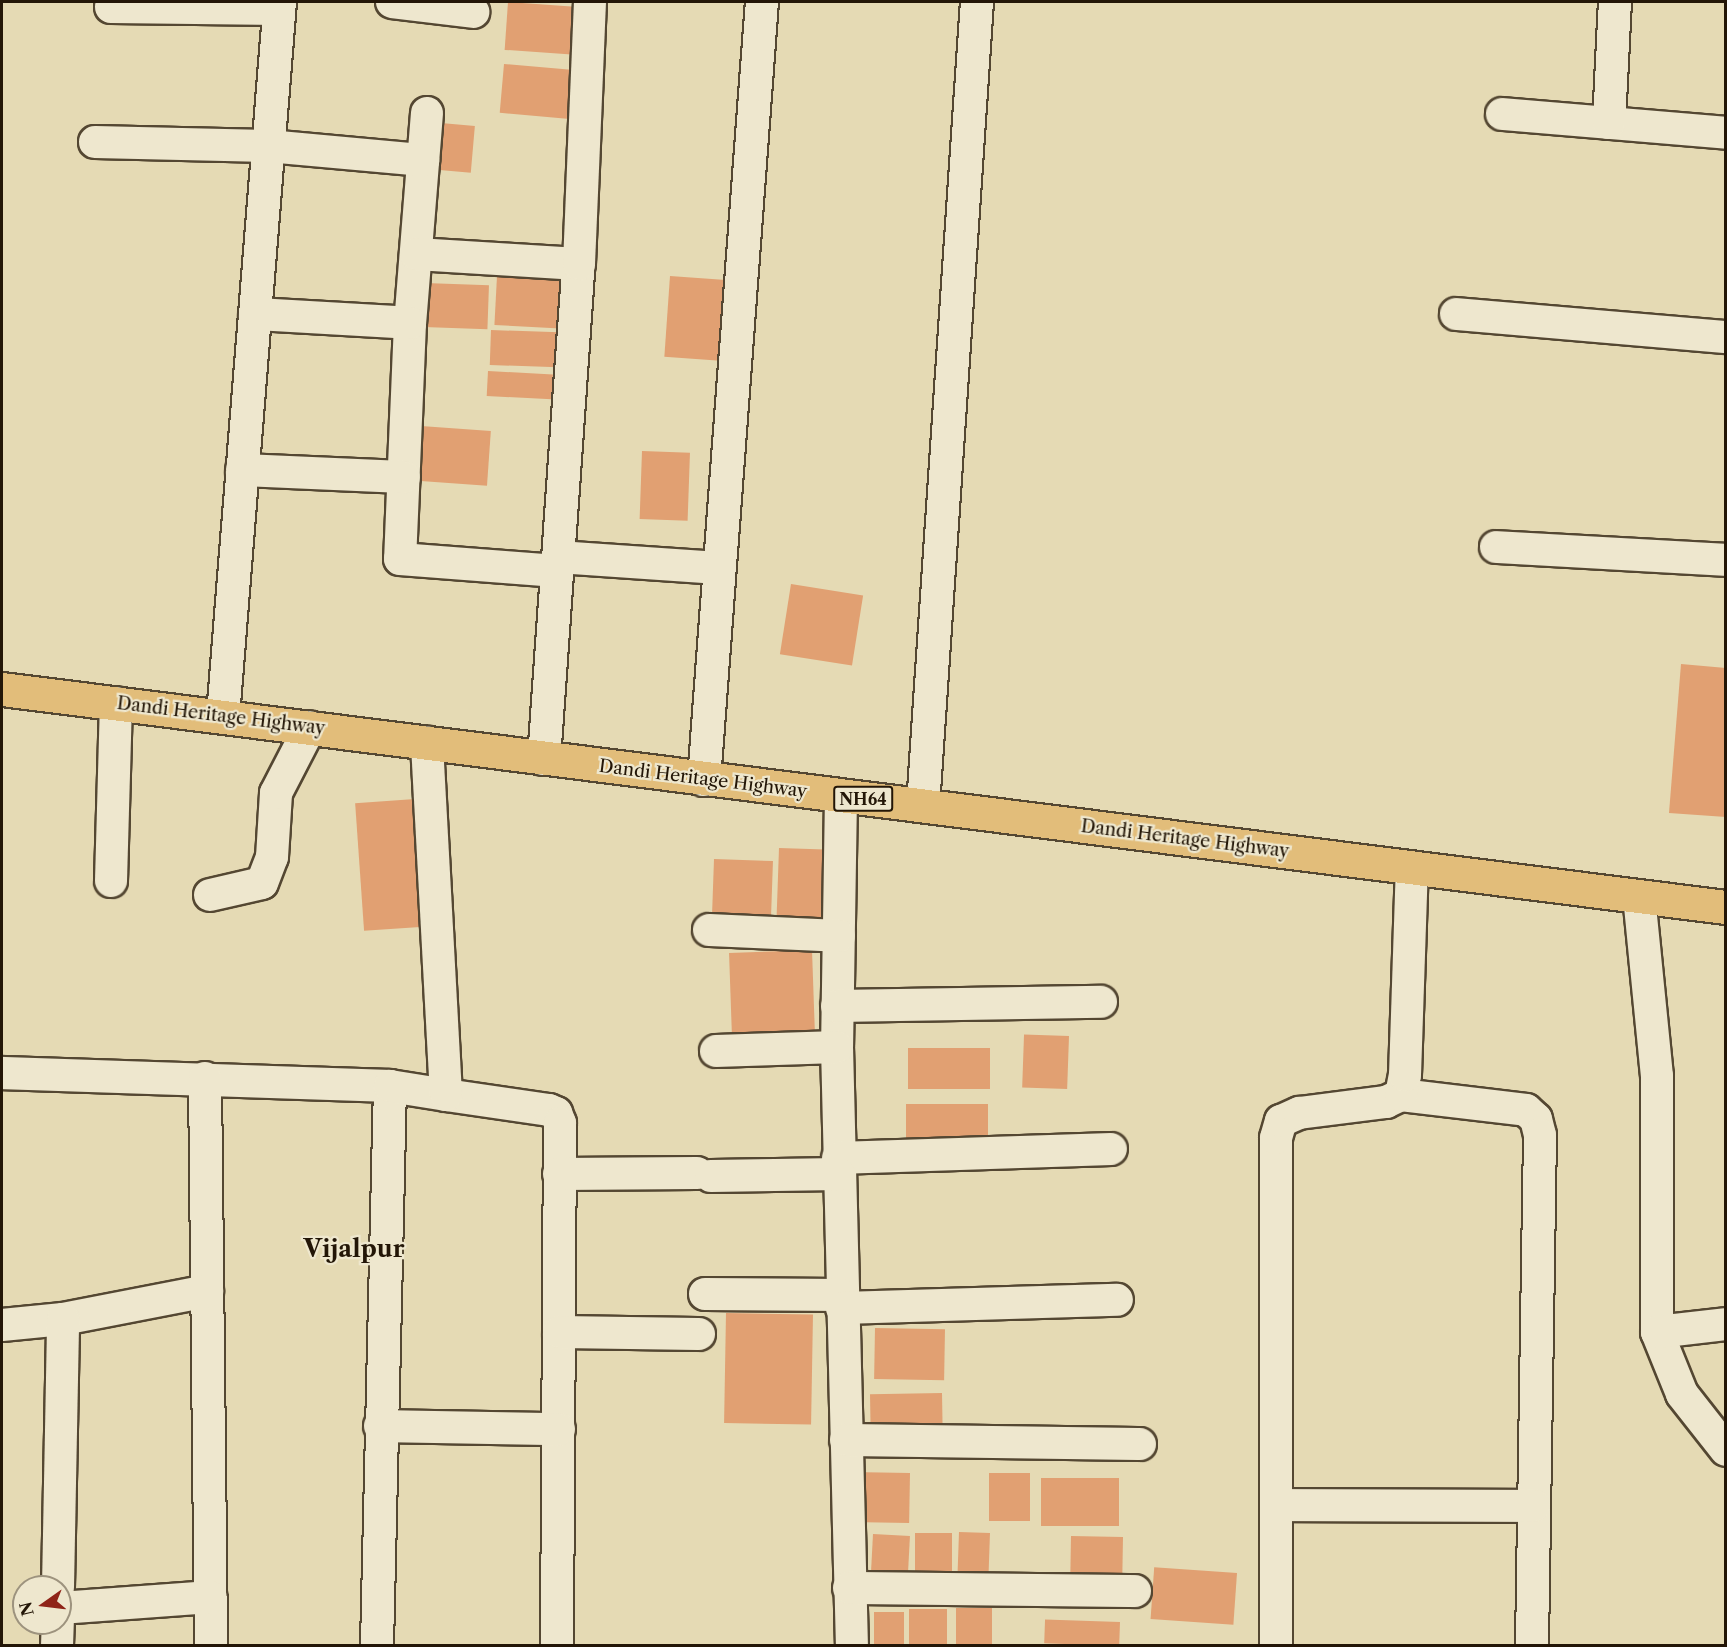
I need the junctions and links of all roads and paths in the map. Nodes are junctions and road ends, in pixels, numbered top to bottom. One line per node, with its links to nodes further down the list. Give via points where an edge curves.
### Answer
1 (392, 2): 8 (street)
2 (590, 2): 17 (street)
3 (762, 2): 27 (street)
4 (977, 2): 36 (street)
5 (1615, 2): 11 (street)
6 (279, 5): 7 (street); 14 (street)
7 (111, 7)
8 (473, 12)
9 (427, 113): 15 (street)
10 (1502, 114): 11 (street)
11 (1609, 123): 12 (street)
12 (1725, 132)
13 (95, 142): 14 (street)
14 (268, 146): 15 (street); 18 (street)
15 (423, 160): 16 (street)
16 (416, 254): 17 (street); 20 (street)
17 (579, 264): 26 (street)
18 (255, 314): 20 (street); 22 (street)
19 (1456, 314): 21 (street)
20 (410, 323): 23 (street)
21 (1725, 337)
22 (242, 470): 23 (street); 30 (street)
23 (404, 477): 26 (street, via 400,559)
24 (1496, 547): 25 (street)
25 (1725, 560)
26 (558, 564): 27 (street); 33 (street)
27 (719, 568): 34 (street)
28 (2, 689): 29 (highway, Dandi Heritage Highway / NH64)
29 (116, 703): 30 (highway, Dandi Heritage Highway / NH64); 38 (street)
30 (223, 716): 31 (highway, Dandi Heritage Highway / NH64)
31 (310, 727): 32 (highway, Dandi Heritage Highway / NH64); 39 (street, via 276,793 272,857 262,883)
32 (426, 743): 33 (highway, Dandi Heritage Highway / NH64); 51 (street)
33 (544, 759): 34 (highway, Dandi Heritage Highway / NH64)
34 (704, 780): 35 (highway, Dandi Heritage Highway / NH64)
35 (841, 796): 36 (highway, Dandi Heritage Highway / NH64); 43 (street)
36 (923, 806): 37 (highway, Dandi Heritage Highway / NH64)
37 (1412, 868): 40 (highway, Dandi Heritage Highway / NH64); 52 (street, via 1405,1075)
38 (111, 881)
39 (210, 895)
40 (1639, 896): 41 (highway, Dandi Heritage Highway / NH64); 64 (street, via 1658,1076)
41 (1725, 907)
42 (709, 930): 43 (street)
43 (839, 936): 45 (street)
44 (1101, 1002): 45 (street)
45 (837, 1006): 46 (street)
46 (837, 1047): 47 (street); 54 (street)
47 (716, 1051)
48 (2, 1073): 49 (street)
49 (205, 1078): 50 (street); 56 (street)
50 (390, 1086): 51 (street); 66 (street)
51 (446, 1095): 55 (street, via 556,1113)
52 (1401, 1095): 71 (street, via 1386,1102 1299,1113 1281,1121 1276,1138); 72 (street, via 1526,1110 1536,1119 1540,1135)
53 (1111, 1149): 54 (street)
54 (839, 1166): 55 (street, via 704,1175); 59 (street)
55 (559, 1174): 63 (street)
56 (207, 1291): 60 (street); 76 (street)
57 (705, 1294): 59 (street)
58 (1117, 1300): 59 (street)
59 (842, 1301): 68 (street)
60 (63, 1319): 62 (street); 73 (street)
61 (1725, 1324): 64 (street)
62 (2, 1325)
63 (559, 1332): 65 (street); 67 (street)
64 (1657, 1332): 70 (street, via 1682,1394)
65 (699, 1334)
66 (380, 1426): 67 (street); 79 (street)
67 (559, 1429): 80 (street)
68 (846, 1440): 69 (street); 74 (street)
69 (1140, 1444)
70 (1725, 1450)
71 (1276, 1505): 72 (street); 82 (street)
72 (1534, 1506): 83 (street)
73 (58, 1575)
74 (849, 1588): 75 (street); 81 (street)
75 (1135, 1591)
76 (211, 1597): 77 (street); 78 (street)
77 (72, 1607)
78 (211, 1646)
79 (377, 1646)
80 (557, 1646)
81 (852, 1646)
82 (1276, 1646)
83 (1532, 1646)

